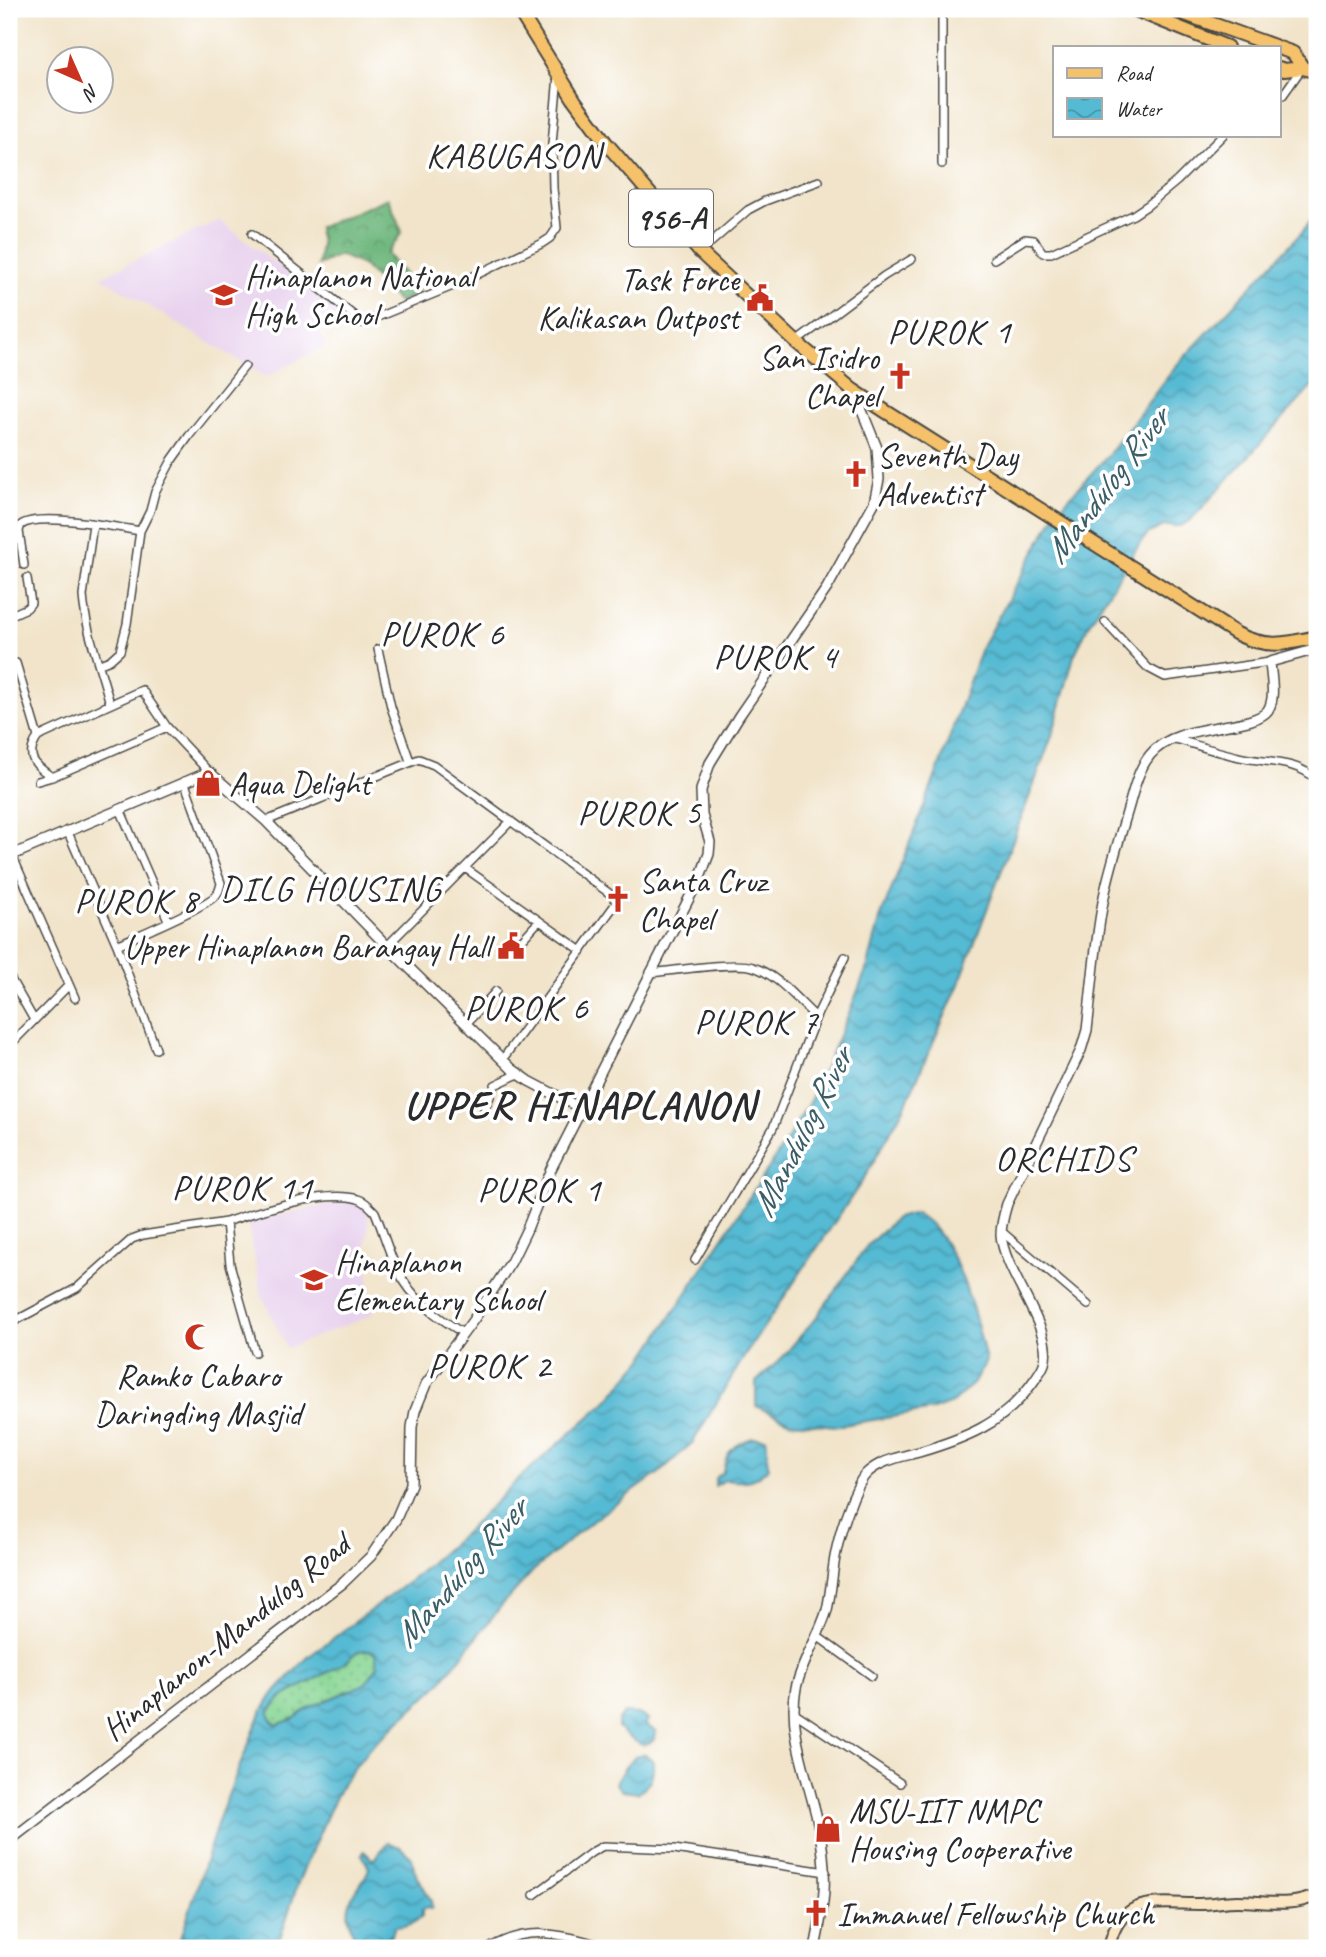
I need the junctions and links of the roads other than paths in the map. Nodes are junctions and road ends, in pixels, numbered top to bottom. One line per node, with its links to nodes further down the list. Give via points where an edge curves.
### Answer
1 (942, 9): 15 (street)
2 (1133, 9): 5 (main road)
3 (1178, 10): 5 (street); 7 (main road)
4 (522, 11): 12 (main road, 956-A)
5 (1175, 26): 6 (main road)
6 (1224, 46)
7 (1273, 46)
8 (1280, 49): 10 (main road, via 1293,53)
9 (1280, 68): 10 (main road)
10 (1303, 68): 11 (main road); 13 (street)
11 (1317, 72)
12 (558, 75): 17 (street, via 552,144 557,228 541,244 363,323); 18 (main road, 956-A, via 588,121)
13 (1280, 96)
14 (1222, 136): 20 (street, via 1177,181 1133,215 1051,253 1043,253 1034,240 1025,239)
15 (942, 164)
16 (819, 181): 18 (street, via 748,210)
17 (252, 234)
18 (700, 251): 21 (main road, 956-A)
19 (912, 259): 21 (street)
20 (993, 259)
21 (796, 342): 23 (main road, 956-A)
22 (245, 366): 25 (street, via 172,460)
23 (853, 390): 30 (main road, 956-A, via 1247,639 1282,644); 59 (street, Hinaplanon-Mandulog Road, via 877,448 879,479 874,503 827,587 710,763 701,790 709,855)
24 (93, 524): 25 (street); 26 (street, via 25,522 19,531); 34 (street, via 83,596)
25 (140, 531): 34 (street, via 120,651)
26 (24, 565)
27 (27, 578): 28 (street, via 31,603)
28 (9, 617)
29 (1105, 622): 35 (street, via 1153,671 1170,678)
30 (1317, 637)
31 (378, 649): 40 (street)
32 (1317, 649): 35 (street)
33 (16, 663): 38 (street)
34 (100, 663): 36 (street)
35 (1270, 663): 39 (street, via 1272,699 1259,718)
36 (110, 704): 37 (street, via 142,690); 38 (street)
37 (167, 727): 41 (street); 42 (street)
38 (38, 737): 42 (street, via 30,755)
39 (1172, 737): 43 (street, via 1236,757 1287,763); 76 (street, via 1153,752 1138,778 1103,903 1081,1050 1007,1204)
40 (410, 761): 47 (street); 48 (street, via 434,765)
41 (209, 772): 45 (street); 47 (street)
42 (52, 777): 44 (street)
43 (1317, 780)
44 (38, 781)
45 (184, 781): 46 (street); 52 (street, via 221,883 212,898)
46 (120, 809): 49 (street); 52 (street)
47 (266, 821): 56 (street)
48 (512, 821): 51 (street); 57 (street, via 615,899)
49 (67, 830): 50 (street); 55 (street)
50 (10, 852): 61 (street)
51 (465, 868): 53 (street); 56 (street)
52 (168, 920): 55 (street)
53 (539, 921): 54 (street); 57 (street)
54 (520, 942)
55 (117, 945): 70 (street)
56 (387, 946): 68 (street)
57 (582, 951): 71 (street)
58 (845, 957): 66 (street)
59 (650, 973): 66 (street, via 755,967); 73 (street, Hinaplanon-Mandulog Road)
60 (9, 976): 62 (street)
61 (68, 985): 65 (street); 67 (street)
62 (15, 986): 64 (street); 67 (street)
63 (495, 991): 68 (street)
64 (9, 993)
65 (75, 998)
66 (816, 1017): 77 (street, via 773,1128)
67 (34, 1020): 69 (street)
68 (466, 1024): 71 (street)
69 (9, 1046)
70 (156, 1049)
71 (502, 1060): 72 (street)
72 (518, 1074): 73 (street); 74 (street, via 495,1085)
73 (582, 1109): 80 (street, Hinaplanon-Mandulog Road, via 511,1262)
74 (482, 1115)
75 (226, 1223): 79 (street, via 132,1239 76,1288); 80 (street, via 299,1201 363,1200 375,1212 407,1288); 81 (street, via 230,1264)
76 (1001, 1231): 78 (street); 82 (street, via 1021,1291 1045,1340 1043,1366 1025,1394 981,1430 883,1462 865,1475 841,1529 826,1612)
77 (695, 1260)
78 (1088, 1305)
79 (11, 1323)
80 (463, 1334): 86 (street, Hinaplanon-Mandulog Road, via 420,1396 412,1427 411,1484 396,1519 362,1566)
81 (255, 1352)
82 (817, 1636): 83 (street); 84 (street, via 796,1687)
83 (872, 1676)
84 (795, 1713): 85 (street); 87 (street)
85 (901, 1783)
86 (9, 1841)
87 (826, 1872): 88 (street, via 674,1849 603,1846); 92 (street)
88 (534, 1895)
89 (1317, 1895): 93 (main road, via 1287,1903 1153,1903 1138,1907 1121,1920)
90 (489, 1948): 91 (street, via 544,1932)
91 (613, 1948)
92 (816, 1948)
93 (1109, 1948)

